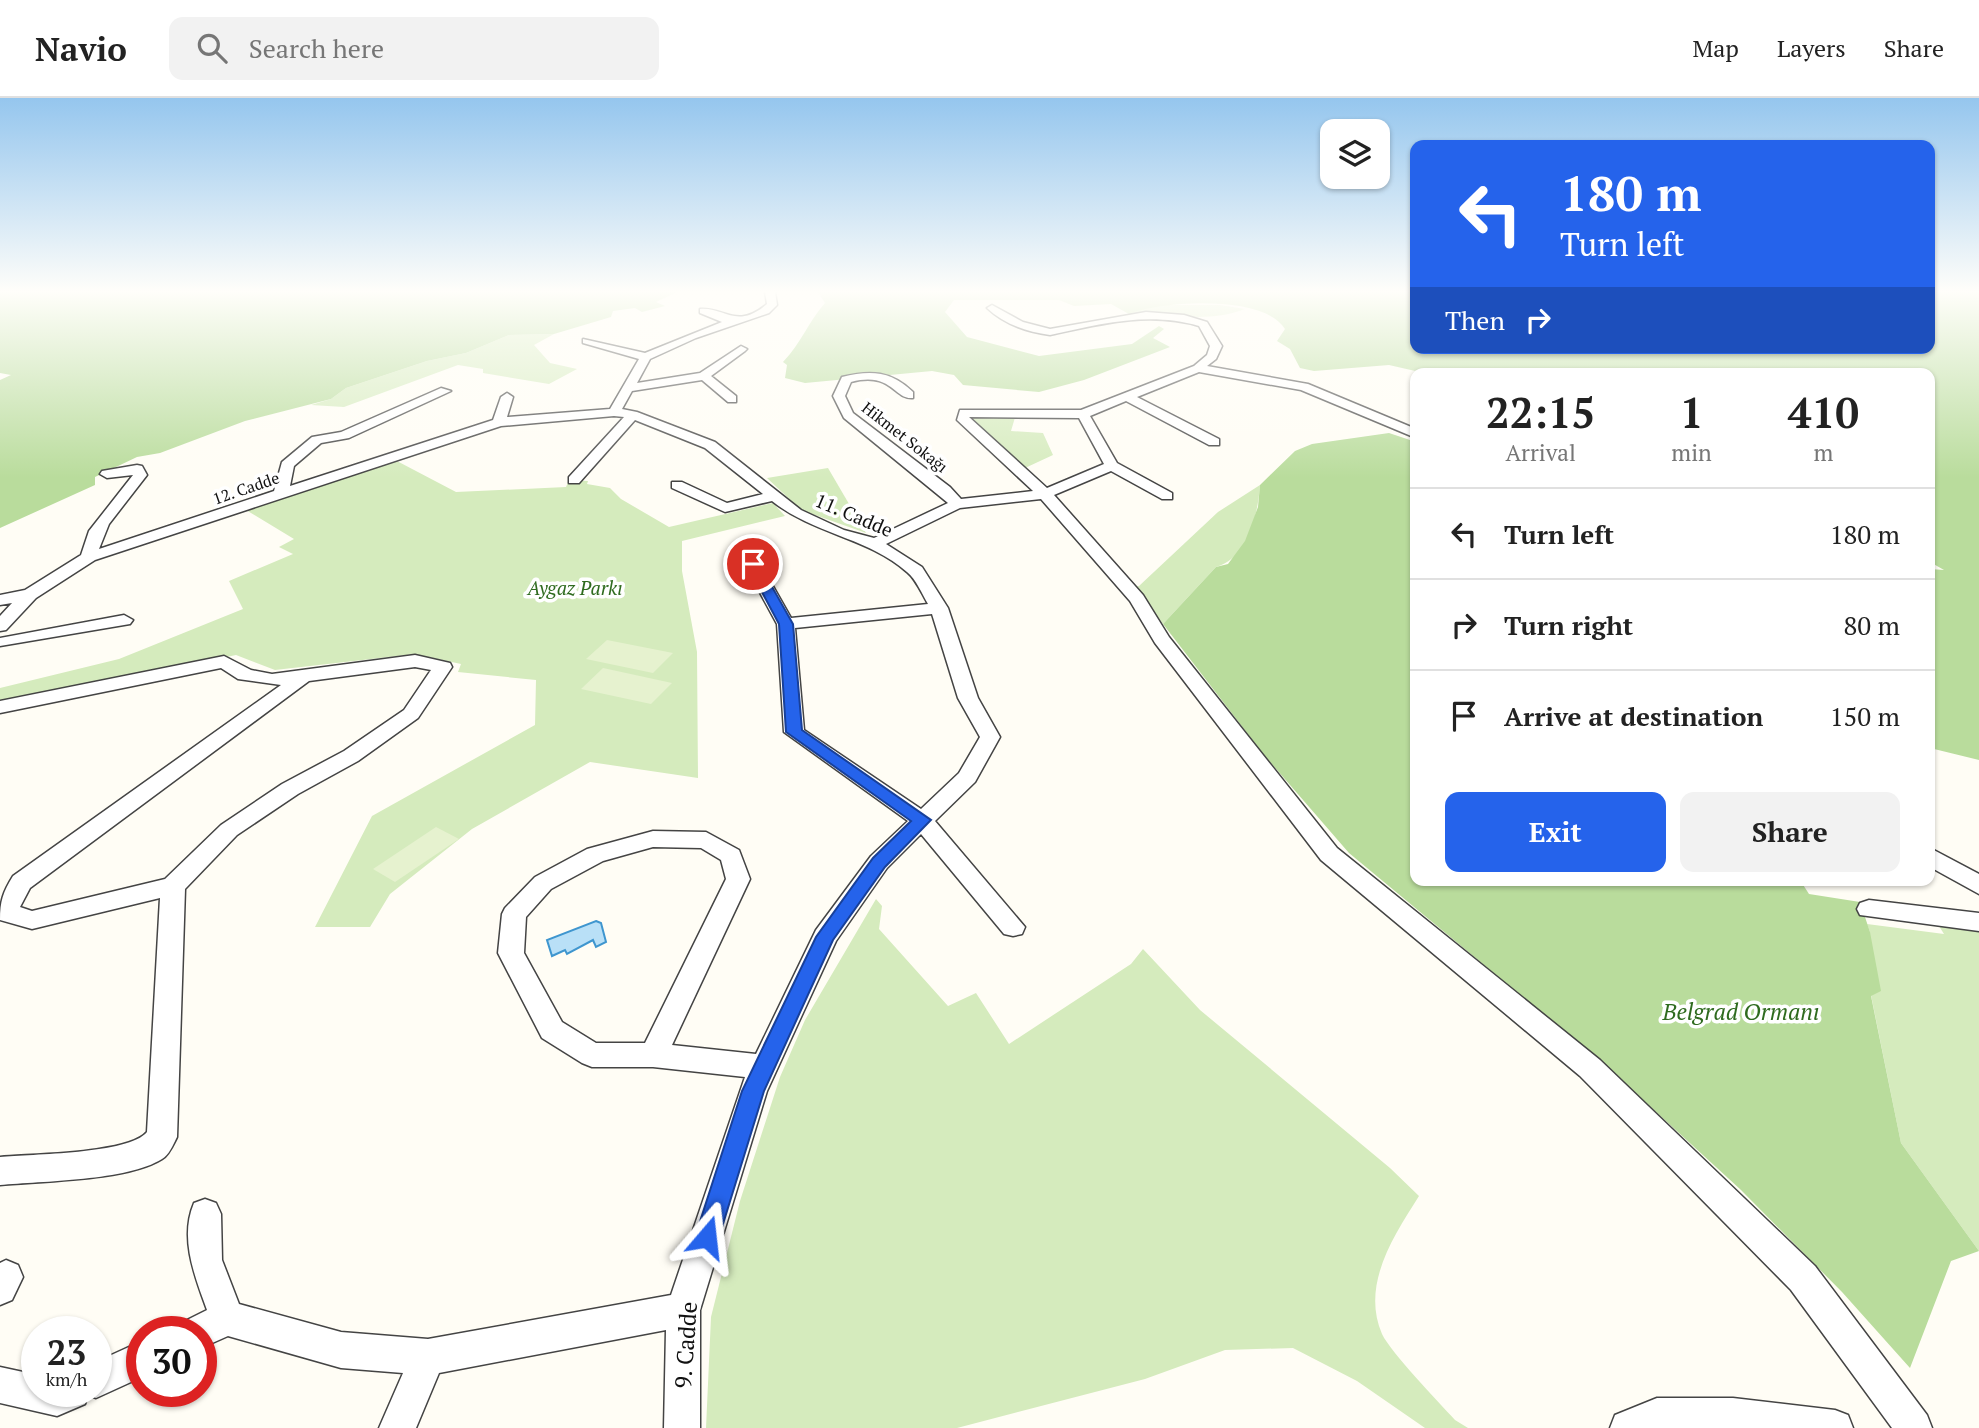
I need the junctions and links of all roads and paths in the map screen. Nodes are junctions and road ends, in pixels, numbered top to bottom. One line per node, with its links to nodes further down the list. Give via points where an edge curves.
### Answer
1 (635, 354): 5 (street)
2 (653, 354): 5 (street)
3 (734, 354): 7 (street)
4 (1213, 354): 6 (street)
5 (646, 357): 8 (street)
6 (1198, 368): 12 (street); 18 (street, via 1304,387)
7 (705, 376): 8 (street); 13 (street)
8 (630, 388): 14 (street)
9 (445, 391): 20 (street, via 344,435)
10 (909, 395): 30 (street, Hikmet Sokağı, via 895,379 884,376 846,380 839,396 848,415 945,490)
11 (507, 397): 17 (street)
12 (1127, 397): 15 (street); 21 (street)
13 (732, 399)
14 (614, 412): 16 (street, 11. Cadde); 17 (street, 12. Cadde)
15 (1083, 414): 22 (street); 27 (street, via 964,413 962,417)
16 (633, 415): 24 (street); 28 (street, 11. Cadde, via 710,445)
17 (499, 422): 26 (street, 12. Cadde)
18 (1410, 431)
19 (305, 432): 20 (street)
20 (317, 440): 26 (street, via 287,465)
21 (1214, 442)
22 (1112, 466): 27 (street); 29 (street)
23 (107, 474): 33 (street, via 137,469 140,475 131,492 96,527)
24 (575, 480)
25 (677, 485): 28 (street, via 725,508)
26 (281, 494): 33 (street, 12. Cadde)
27 (1045, 494): 30 (street); 63 (street, via 1137,599 1161,639 1329,854 1610,1087 1803,1278)
28 (774, 496): 31 (street, 11. Cadde, via 817,523)
29 (1167, 496)
30 (957, 505): 31 (street)
31 (875, 544): 36 (street, 11. Cadde, via 916,570)
32 (742, 545): 38 (street)
33 (89, 557): 34 (street, 12. Cadde)
34 (30, 594): 35 (street); 39 (street, 12. Cadde)
35 (0, 600)
36 (939, 608): 38 (street); 42 (street, 11. Cadde, via 968,698 990,737 967,777)
37 (124, 620): 39 (street)
38 (786, 624): 42 (street, via 794,732)
39 (2, 637)
40 (305, 676): 41 (street, via 272,680 245,675 224,662); 45 (street, via 415,662 443,667 411,714 229,830); 45 (street, via 21,881 5,912 32,920)
41 (0, 707)
42 (922, 820): 48 (street); 50 (street, 9. Cadde, via 879,862 825,937)
43 (1935, 859): 44 (street)
44 (1979, 885)
45 (173, 886): 51 (street, via 162,1137 152,1149 121,1159)
46 (1868, 909): 47 (street)
47 (1979, 922)
48 (1013, 928)
49 (653, 1055): 49 (street, via 738,879 730,856 706,840 653,839 595,855 543,883 514,914 511,953 552,1030 592,1055); 50 (street)
50 (765, 1068): 53 (street, 9. Cadde, via 753,1091)
51 (0, 1171)
52 (205, 1214): 54 (street)
53 (684, 1310): 56 (street); 60 (street, 9. Cadde)
54 (212, 1316)
55 (217, 1326): 56 (street, via 341,1350)
56 (428, 1357): 59 (street)
57 (0, 1385): 58 (street)
58 (21, 1390)
59 (397, 1428)
60 (682, 1428)
61 (1628, 1428): 62 (street, via 1657,1416)
62 (1835, 1428)
63 (1914, 1428)

